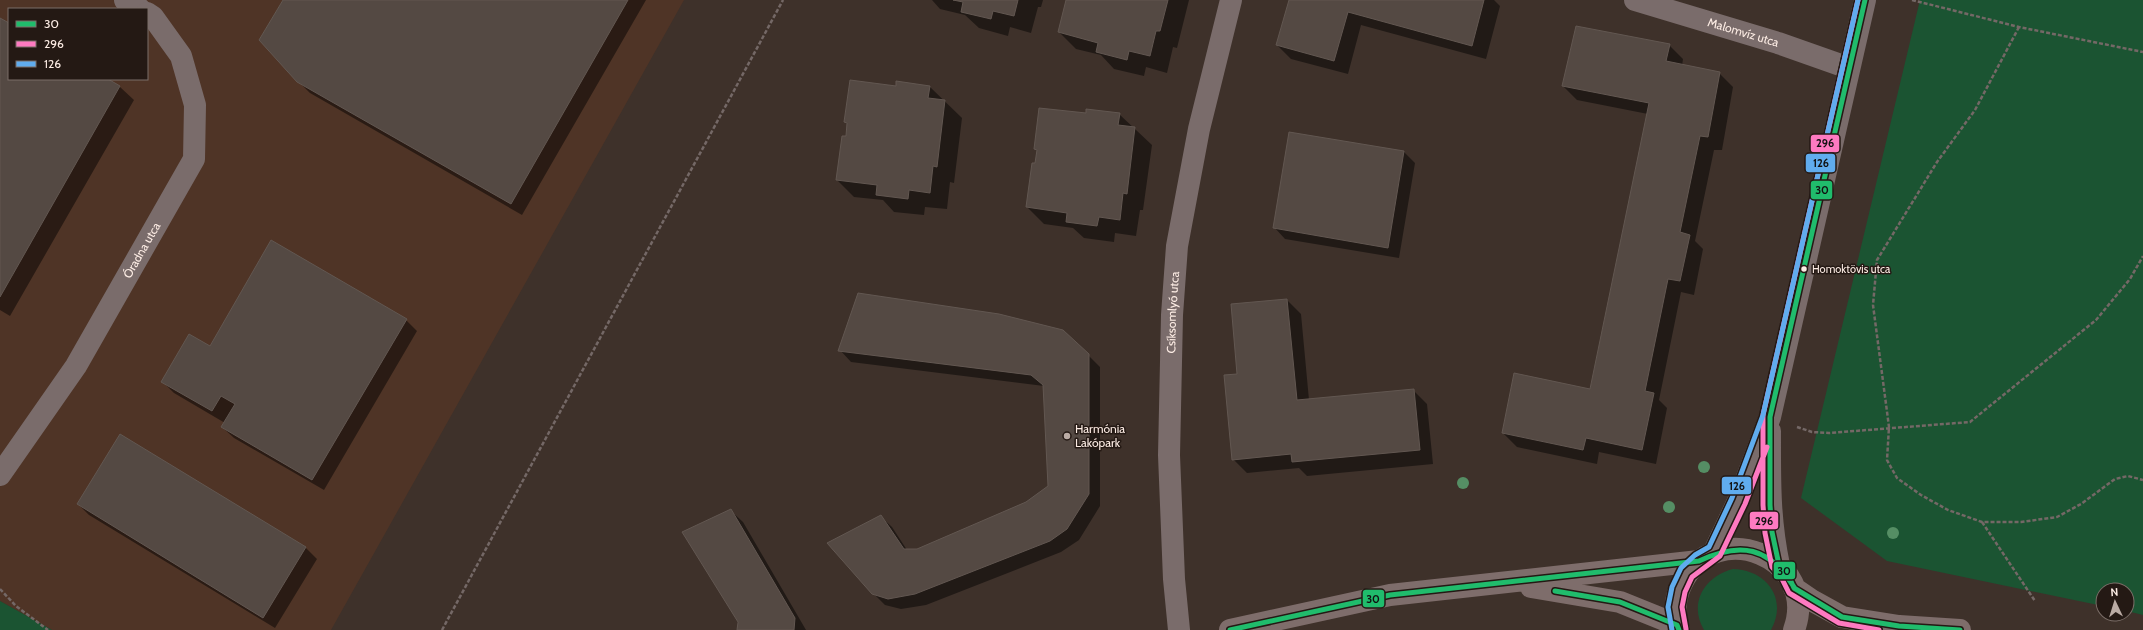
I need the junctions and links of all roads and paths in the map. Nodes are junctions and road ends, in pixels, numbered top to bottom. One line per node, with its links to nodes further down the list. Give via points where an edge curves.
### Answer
1 (125, 0): 7 (street)
2 (783, 0): 26 (path)
3 (1231, 0): 27 (street, Csíksomlyó utca, via 1199,129 1177,246 1172,315 1169,455 1174,579)
4 (1635, 0): 11 (street, Malomvíz utca, via 1778,42)
5 (1865, 0): 11 (street)
6 (1912, 0): 9 (path)
7 (138, 8)
8 (148, 14): 15 (street, Óradna utca, via 153,17 181,56 196,105 194,159 76,366)
9 (2019, 27): 10 (path); 14 (path, via 1975,110 1937,162 1877,260 1873,305)
10 (2143, 52)
11 (1849, 68): 13 (street)
12 (2143, 256): 14 (path, via 2130,279 2096,320 1970,422)
13 (1770, 417): 14 (path, via 1812,432 1829,433); 18 (street, via 1738,501); 19 (street, via 1770,505 1772,532)
14 (1889, 427): 17 (path, via 1887,460 1897,478 1920,495 1948,510)
15 (0, 475)
16 (2143, 480): 17 (path, via 2128,476 2115,479 2081,504 2057,517 2021,522)
17 (1982, 522): 23 (path)
18 (1707, 557): 19 (main road, via 1731,548 1748,549 1764,554); 20 (main road); 24 (main road, via 1686,573 1678,590 1675,607)
19 (1779, 565): 21 (main road)
20 (1500, 583): 24 (main road, via 1620,602); 28 (main road, via 1390,595)
21 (1794, 588): 29 (main road, via 1798,604); 30 (main road, via 1842,617 1899,626)
22 (0, 589): 25 (path, via 16,606)
23 (2035, 601)
24 (1678, 627)
25 (48, 630)
26 (442, 630)
27 (1179, 630)
28 (1230, 630)
29 (1794, 630)
30 (1960, 630)

